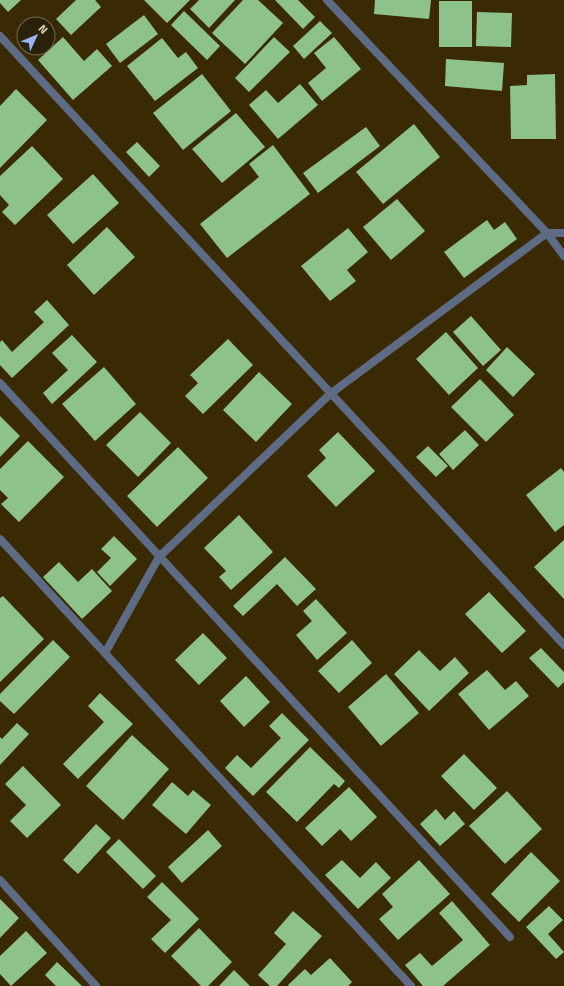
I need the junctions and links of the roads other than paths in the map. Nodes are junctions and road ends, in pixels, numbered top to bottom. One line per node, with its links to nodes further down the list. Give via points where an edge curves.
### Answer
1 (326, 0): 3 (street)
2 (0, 36): 7 (street)
3 (546, 233): 4 (street); 5 (street); 7 (street)
4 (564, 233)
5 (564, 256)
6 (0, 383): 9 (street)
7 (330, 394): 9 (street); 10 (street)
8 (0, 539): 11 (street)
9 (159, 557): 11 (street); 13 (street)
10 (564, 646)
11 (105, 653): 15 (street)
12 (0, 880): 14 (street)
13 (510, 937)
14 (96, 986)
15 (411, 986)

